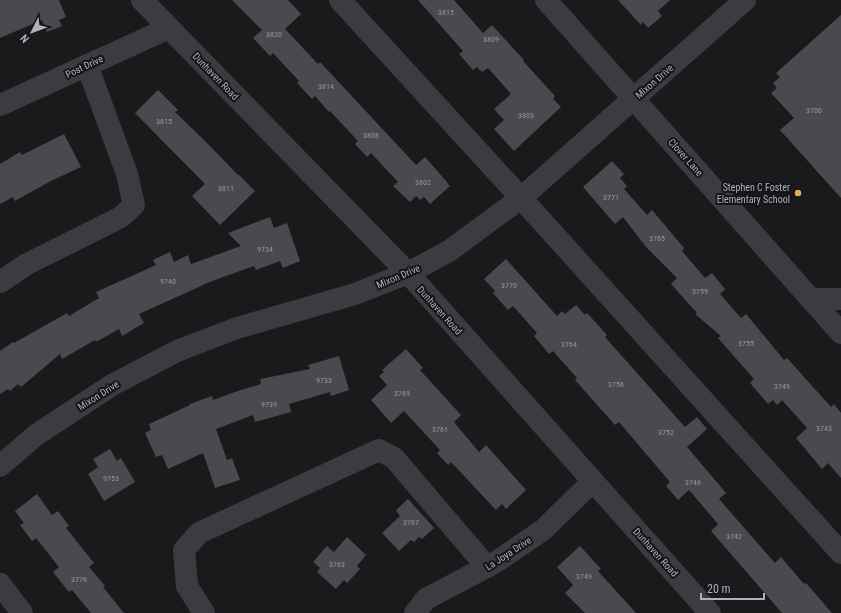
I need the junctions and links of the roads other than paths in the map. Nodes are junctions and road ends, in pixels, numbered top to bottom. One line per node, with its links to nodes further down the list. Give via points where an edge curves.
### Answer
1 (142, 0): 5 (street, Dunhaven Road)
2 (340, 0): 9 (street)
3 (546, 0): 7 (street, Clover Lane)
4 (745, 0): 7 (street, Mixon Drive)
5 (169, 28): 6 (street, Post Drive); 10 (street, Dunhaven Road)
6 (87, 65): 8 (street, Post Drive); 11 (street, via 127,174 134,205 121,217 27,264)
7 (634, 99): 9 (street, Mixon Drive); 12 (street, Clover Lane)
8 (0, 105)
9 (521, 198): 10 (street, Mixon Drive, via 449,251); 17 (street)
10 (408, 274): 15 (street, Mixon Drive, via 355,294 237,328 178,351 112,385 36,435); 16 (street, Dunhaven Road)
11 (0, 282)
12 (811, 299): 13 (street); 14 (street, Clover Lane)
13 (841, 299)
14 (841, 333)
15 (0, 466)
16 (593, 481): 18 (street, La Joya Drive, via 543,530); 23 (street, Dunhaven Road)
17 (841, 552)
18 (486, 567): 21 (street, via 394,458 379,450 199,533 184,550 187,586); 22 (street, La Joya Drive, via 426,600)
19 (0, 584): 20 (street)
20 (22, 613)
21 (204, 613)
22 (415, 613)
23 (710, 613)

